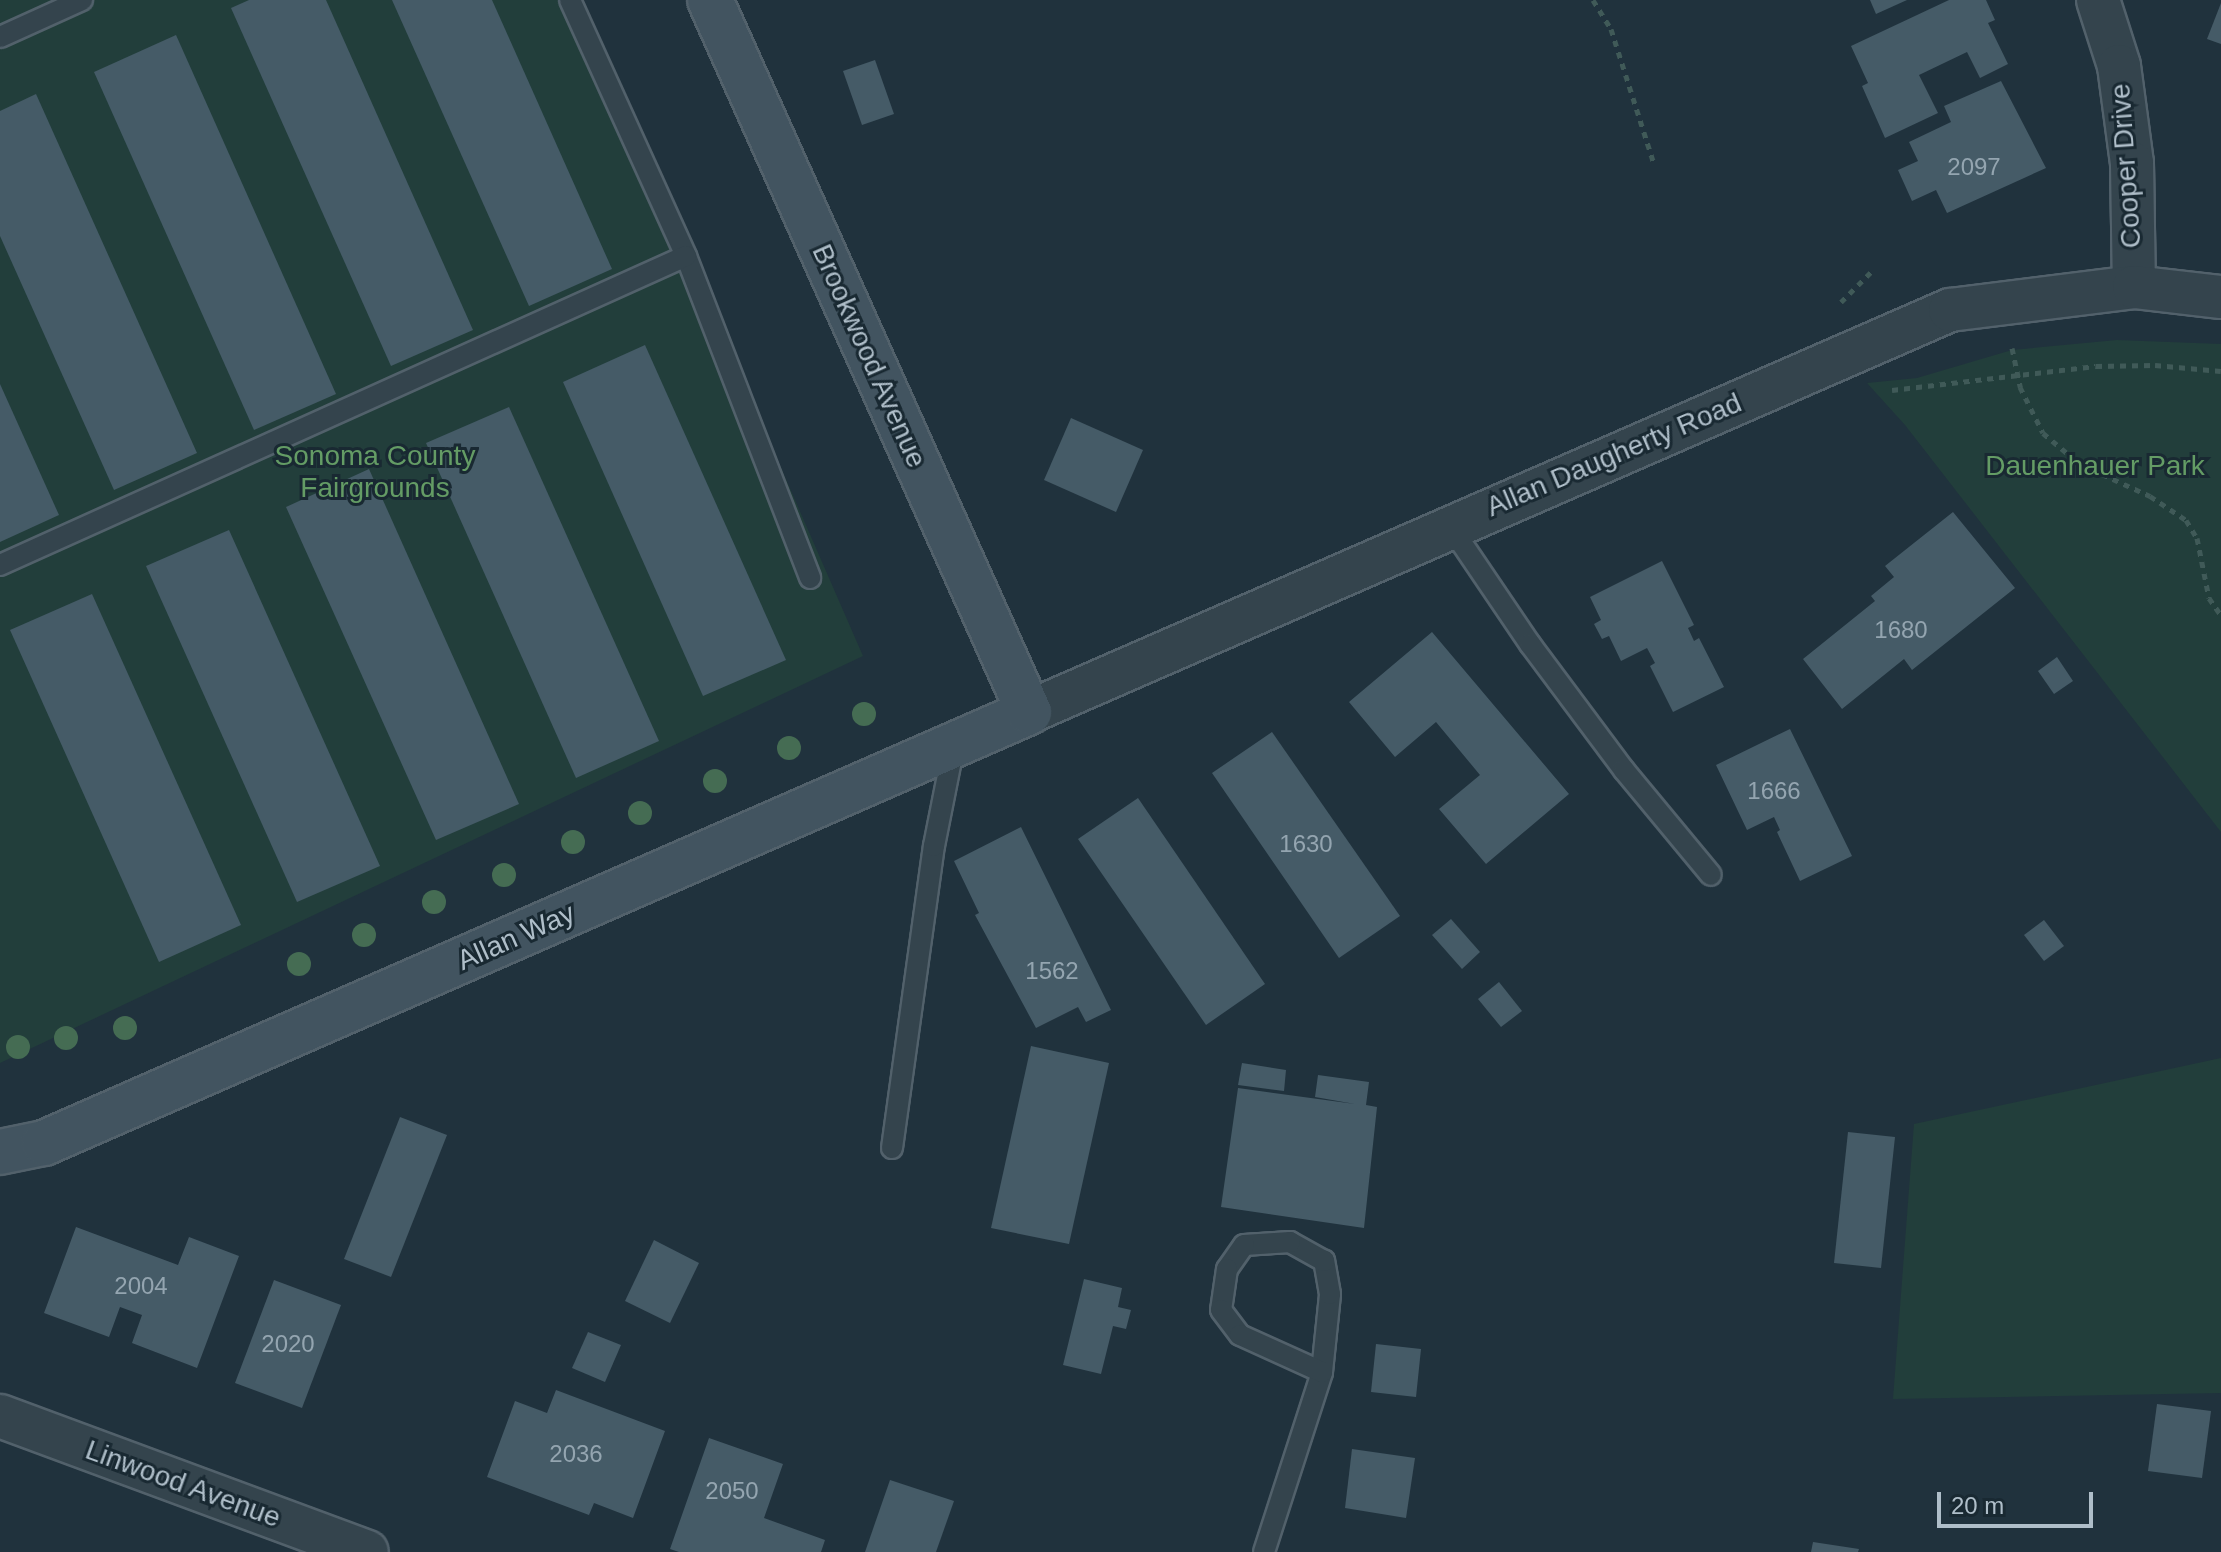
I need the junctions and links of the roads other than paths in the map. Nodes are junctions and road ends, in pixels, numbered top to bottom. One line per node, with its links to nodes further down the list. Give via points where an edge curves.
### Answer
1 (82, 0): 5 (lane)
2 (570, 0): 6 (lane)
3 (710, 0): 12 (street, Brookwood Avenue)
4 (2098, 0): 7 (street, Cooper Drive, via 2119,66 2132,163)
5 (0, 37)
6 (686, 256): 10 (lane); 11 (lane)
7 (2134, 287): 8 (street, Allan Daugherty Road); 9 (street, Allan Daugherty Road, via 1950,310)
8 (2221, 297)
9 (1450, 526): 12 (street, Allan Daugherty Road); 14 (lane, via 1624,770)
10 (0, 565)
11 (810, 578)
12 (1029, 712): 13 (street, Allan Way)
13 (954, 745): 15 (lane, via 934,846); 16 (street, Allan Way, via 44,1143)
14 (1711, 875)
15 (892, 1148)
16 (0, 1152)
17 (1322, 1372): 17 (lane, via 1240,1335 1221,1310 1227,1269 1244,1245 1290,1242 1324,1261 1330,1294); 20 (lane)
18 (0, 1416): 19 (street, Linwood Avenue)
19 (367, 1552)
20 (1264, 1552)

